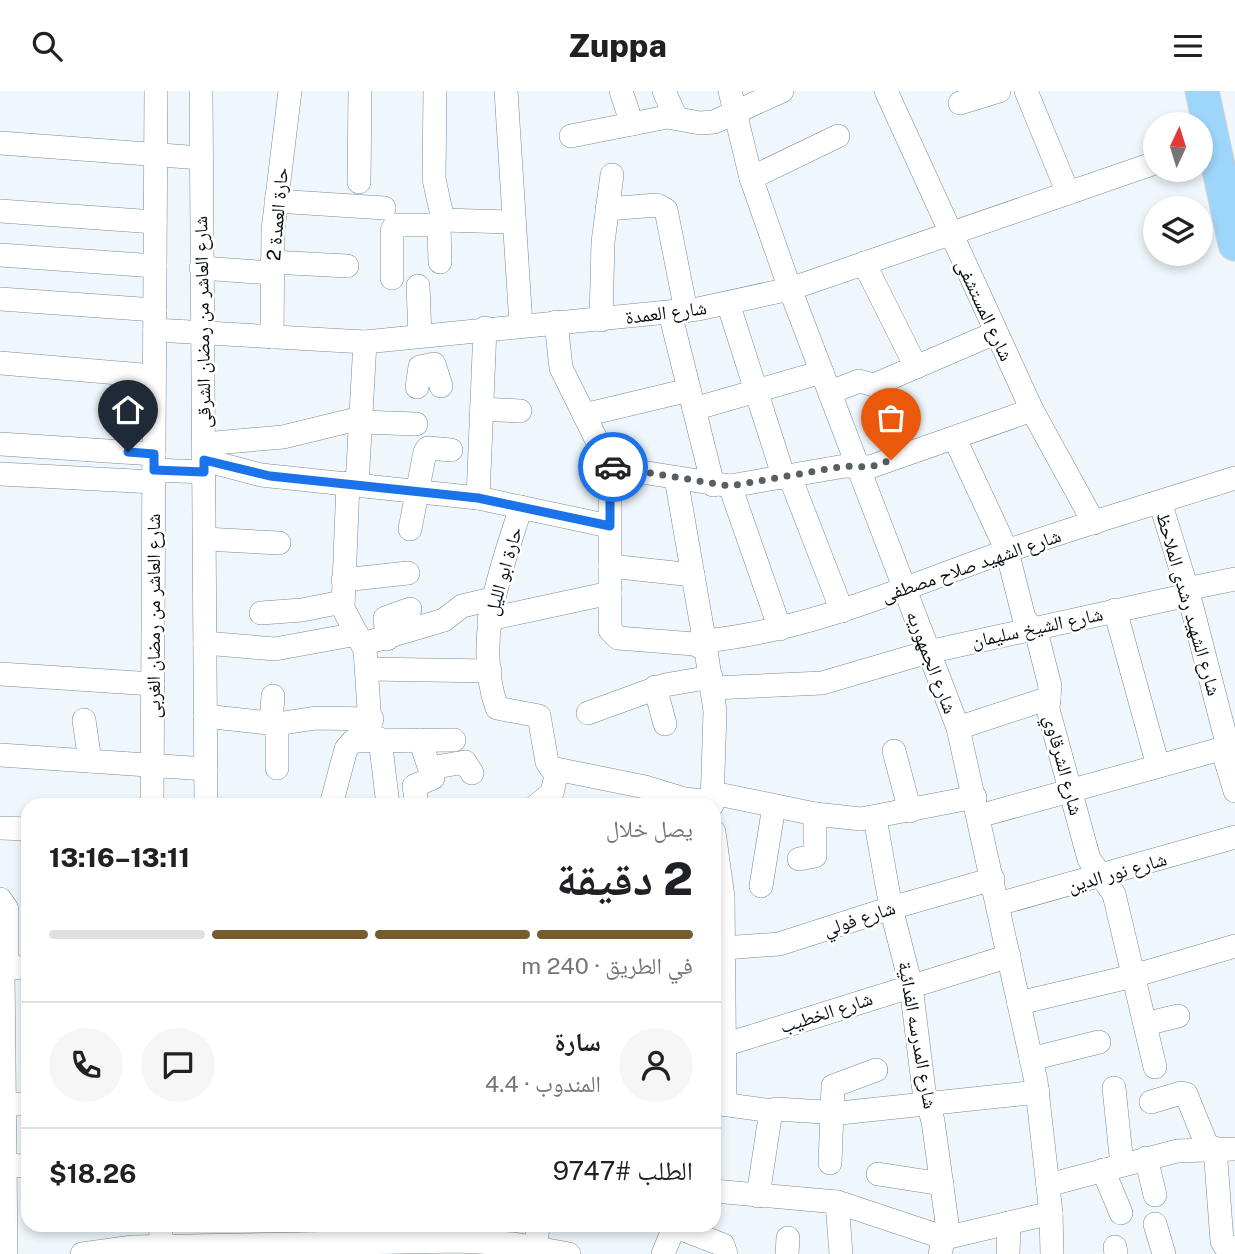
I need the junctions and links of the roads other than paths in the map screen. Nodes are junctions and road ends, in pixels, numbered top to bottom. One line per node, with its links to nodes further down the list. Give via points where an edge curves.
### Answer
1 (156, 91): 22 (street, شارع العاشر من رمضان الغربى)
2 (201, 91): 23 (street, شارع العاشر من رمضان الشرقى)
3 (290, 91): 30 (street, حارة العمدة 2)
4 (360, 91): 28 (street)
5 (435, 91): 35 (street, via 434,179)
6 (506, 91): 36 (street)
7 (621, 91): 18 (street)
8 (664, 91): 17 (street)
9 (782, 91): 14 (street)
10 (886, 91): 37 (street, شارع المستشفى)
11 (999, 91): 15 (street)
12 (1202, 91): 16 (highway)
13 (1031, 92): 29 (street)
14 (732, 102): 17 (street, via 706,123); 27 (street, شارع الجمهوريه)
15 (960, 103)
16 (1204, 112)
17 (676, 118): 18 (street)
18 (632, 124): 19 (street)
19 (571, 136)
20 (838, 136): 27 (street)
21 (0, 143): 22 (street)
22 (156, 155): 23 (street); 34 (street, شارع العاشر من رمضان الغربى)
23 (201, 158): 44 (street, شارع العاشر من رمضان الشرقى)
24 (1213, 166): 38 (highway)
25 (1143, 167): 29 (street, شارع العمدة)
26 (612, 175): 32 (street)
27 (751, 178): 48 (street, شارع الجمهوريه)
28 (359, 182)
29 (1068, 193): 37 (street, شارع العمدة)
30 (276, 201): 31 (street); 45 (street, حارة العمدة 2)
31 (384, 208)
32 (607, 209): 51 (street, via 657,205 666,210); 53 (street)
33 (0, 211): 34 (street)
34 (155, 222): 42 (street, شارع العاشر من رمضان الغربى)
35 (441, 222): 36 (street); 40 (street); 46 (street, via 395,225)
36 (514, 222): 55 (street)
37 (948, 233): 41 (street, شارع العمدة); 58 (street, شارع المستشفى)
38 (1235, 244)
39 (0, 255): 42 (street)
40 (440, 262)
41 (864, 263): 48 (street, شارع العمدة); 64 (street)
42 (155, 266): 52 (street, شارع العاشر من رمضان الغربى)
43 (347, 266): 45 (street)
44 (201, 268): 45 (street); 57 (street, شارع العاشر من رمضان الشرقى)
45 (272, 268): 60 (street, حارة العمدة 2)
46 (393, 278)
47 (418, 286): 59 (street)
48 (790, 289): 50 (street, شارع العمدة); 66 (street, شارع الجمهوريه)
49 (0, 299): 52 (street, شارع العمدة)
50 (728, 303): 51 (street, شارع العمدة); 69 (street)
51 (678, 312): 53 (street, شارع العمدة); 70 (street)
52 (155, 320): 57 (street, شارع العمدة); 65 (street, شارع العاشر من رمضان الغربى)
53 (601, 320): 54 (street, شارع العمدة)
54 (556, 322): 55 (street, شارع العمدة); 74 (street, via 561,368)
55 (520, 325): 56 (street, شارع العمدة)
56 (485, 328): 59 (street, شارع العمدة); 71 (street)
57 (201, 333): 60 (street, شارع العمدة); 80 (street, شارع العاشر من رمضان الشرقى)
58 (995, 333): 64 (street); 72 (street, شارع المستشفى)
59 (426, 336): 61 (street, شارع العمدة); 63 (street)
60 (272, 337): 61 (street, شارع العمدة)
61 (365, 342): 75 (street)
62 (0, 363): 65 (street)
63 (432, 364): 67 (street, via 437,366); 68 (street, via 420,367)
64 (916, 367): 66 (street, via 874,385)
65 (154, 376): 83 (street, شارع العاشر من رمضان الغربى)
66 (827, 382): 69 (street); 81 (street, شارع الجمهوريه)
67 (441, 386)
68 (417, 387)
69 (756, 391): 70 (street); 86 (street)
70 (692, 399): 74 (street); 89 (street)
71 (482, 409): 73 (street); 91 (street)
72 (1032, 410): 77 (street); 94 (street, شارع المستشفى)
73 (520, 411)
74 (584, 415): 82 (street)
75 (361, 420): 76 (street); 80 (street); 88 (street)
76 (416, 423)
77 (955, 439): 81 (street, via 870,467); 99 (street, شارع الشرقاوي)
78 (0, 444): 83 (street)
79 (451, 450): 90 (street, via 426,450)
80 (204, 459): 83 (street); 88 (street, via 261,475); 97 (street, شارع العاشر من رمضان الشرقى)
81 (858, 466): 86 (street); 104 (street, شارع الجمهوريه)
82 (610, 467): 85 (street); 95 (street)
83 (154, 469): 84 (street); 124 (street, شارع العاشر من رمضان الغربى)
84 (0, 474)
85 (676, 478): 89 (street); 102 (street)
86 (787, 478): 89 (street); 111 (street)
87 (1235, 478): 92 (street, شارع الشهيد صلاح مصطفى)
88 (353, 484): 90 (street); 105 (street)
89 (722, 485): 114 (street)
90 (419, 491): 91 (street); 96 (street)
91 (478, 498): 93 (street)
92 (1160, 502): 94 (street, شارع الشهيد صلاح مصطفى); 106 (street, شارع الشهيد رشدى الملاحظ)
93 (522, 507): 95 (street); 109 (street, حارة ابو الليل)
94 (1094, 523): 99 (street, شارع الشهيد صلاح مصطفى)
95 (610, 526): 100 (street)
96 (410, 529)
97 (205, 539): 98 (street); 117 (street, شارع العاشر من رمضان الشرقى)
98 (279, 543)
99 (1007, 551): 104 (street, شارع الشهيد صلاح مصطفى); 113 (street, شارع الشرقاوي, via 1024,618)
100 (610, 566): 102 (street); 107 (street)
101 (408, 573): 105 (street)
102 (693, 575): 118 (street)
103 (1235, 579): 106 (street, شارع الشيخ سليمان)
104 (904, 588): 111 (street, شارع الشهيد صلاح مصطفى); 119 (street, شارع الجمهوريه)
105 (343, 591): 112 (street, via 302,610); 115 (street, via 347,620)
106 (1188, 592): 110 (street, شارع الشيخ سليمان); 137 (street, شارع الشهيد رشدى الملاحظ)
107 (610, 593): 109 (street); 118 (street, via 614,636)
108 (410, 609): 116 (street, via 385,618)
109 (490, 609): 116 (street, via 462,606 444,620); 121 (street, حارة ابو الليل)
110 (1115, 610): 113 (street, شارع الشيخ سليمان); 142 (street)
111 (842, 611): 114 (street, شارع الشهيد صلاح مصطفى)
112 (261, 613)
113 (1031, 627): 119 (street, شارع الشيخ سليمان); 127 (street, شارع الشرقاوي, via 1037,635)
114 (780, 629): 118 (street, شارع الشهيد صلاح مصطفى)
115 (360, 639): 116 (street); 117 (street, via 264,650); 120 (street)
116 (387, 639)
117 (205, 643): 129 (street, شارع العاشر من رمضان الشرقى)
118 (705, 646): 123 (street)
119 (928, 652): 123 (street, شارع الشيخ سليمان, via 810,685); 133 (street, شارع الجمهوريه)
120 (369, 669): 121 (street); 134 (street)
121 (490, 671): 146 (street, حارة ابو الليل, via 496,708 541,718 547,762)
122 (0, 674): 124 (street)
123 (712, 682): 125 (street, شارع الشيخ سليمان); 157 (street, via 716,722)
124 (153, 684): 141 (street, شارع العاشر من رمضان الغربى)
125 (655, 687): 128 (street, شارع الشيخ سليمان); 132 (street)
126 (272, 696): 131 (street)
127 (1049, 698): 133 (street); 149 (street, شارع الشرقاوي, via 1048,709)
128 (587, 713)
129 (205, 716): 131 (street); 145 (street, شارع العاشر من رمضان الشرقى)
130 (84, 720): 140 (street)
131 (274, 724): 134 (street, via 316,718); 143 (street)
132 (665, 724)
133 (958, 728): 160 (street, شارع الجمهوريه)
134 (374, 732): 135 (street); 152 (street, via 349,744); 153 (street)
135 (421, 740): 136 (street); 144 (street)
136 (454, 740)
137 (1228, 747): 142 (street); 148 (street, شارع الشهيد رشدى الملاحظ)
138 (894, 751): 161 (street)
139 (0, 755): 140 (street)
140 (90, 761): 141 (street)
141 (153, 765): 145 (street); 150 (street, شارع العاشر من رمضان الغربى)
142 (1158, 766): 149 (street)
143 (277, 768)
144 (430, 768): 147 (street, via 465,762); 154 (street, via 432,780 414,786)
145 (206, 769): 151 (street, شارع العاشر من رمضان الشرقى)
146 (557, 770): 155 (street, via 552,793); 156 (street)
147 (472, 773)
148 (1235, 791)
149 (1072, 793): 160 (street); 168 (street, شارع الشرقاوي, via 1089,859)
150 (152, 798)
151 (206, 798)
152 (325, 798)
153 (387, 798)
154 (416, 798)
155 (546, 798)
156 (681, 798)
157 (712, 798)
158 (721, 801): 159 (street)
159 (774, 806): 162 (street); 170 (street)
160 (977, 806): 161 (street); 169 (street, شارع الجمهوريه)
161 (910, 811): 163 (street)
162 (815, 814): 163 (street); 167 (street, via 816,856)
163 (875, 818): 173 (street, شارع المدرسه الفدائية)
164 (0, 828): 165 (street)
165 (21, 829)
166 (1235, 837): 168 (street, شارع نور الدين)
167 (799, 859)
168 (1102, 877): 172 (street, شارع نور الدين); 179 (street, شارع الشرقاوي, via 1114,894)
169 (993, 880): 172 (street, شارع الجمهوريه); 173 (street, شارع فولي)
170 (761, 886)
171 (0, 899): 178 (street, via 7,909)
172 (998, 904): 177 (street, شارع الجمهوريه)
173 (891, 908): 176 (street, شارع فولي, via 779,944); 180 (street, شارع المدرسه الفدائية)
174 (721, 932): 176 (street)
175 (1235, 946): 179 (street)
176 (724, 948): 185 (street)
177 (1009, 956): 180 (street, شارع الخطيب); 181 (street, شارع الجمهوريه)
178 (9, 967): 184 (street)
179 (1133, 976): 181 (street); 183 (street, شارع الشرقاوي)
180 (911, 986): 185 (street, شارع الخطيب); 196 (street, شارع المدرسه الفدائية)
181 (1019, 1003): 187 (street, شارع الجمهوريه)
182 (1178, 1016): 183 (street)
183 (1145, 1024): 188 (street, شارع الشرقاوي)
184 (2, 1036): 194 (street)
185 (721, 1039)
186 (1099, 1042): 187 (street)
187 (1031, 1059): 191 (street, شارع الجمهوريه)
188 (1155, 1067)
189 (876, 1070): 198 (street, via 835,1084)
190 (1114, 1088): 204 (street)
191 (1038, 1092): 196 (street); 207 (street, شارع الجمهوريه)
192 (1152, 1102): 199 (street, via 1186,1094)
193 (721, 1103): 197 (street)
194 (2, 1104): 195 (street); 202 (street)
195 (21, 1104)
196 (928, 1105): 198 (street); 206 (street, شارع المدرسه الفدائية)
197 (773, 1111): 198 (street); 211 (street)
198 (832, 1113): 201 (street)
199 (1219, 1148): 200 (street); 208 (street)
200 (1146, 1158): 204 (street); 210 (street)
201 (830, 1163)
202 (2, 1165): 203 (street); 227 (street)
203 (21, 1166)
204 (1113, 1167): 207 (street); 214 (street)
205 (878, 1174): 206 (street)
206 (942, 1184): 224 (street, شارع المدرسه الفدائية, via 947,1223)
207 (1048, 1185): 213 (street, شارع الجمهوريه)
208 (1226, 1187): 217 (street)
209 (721, 1192): 211 (street)
210 (1155, 1195)
211 (758, 1196): 212 (street)
212 (837, 1202): 224 (street); 232 (street)
213 (1051, 1213): 215 (street); 234 (street, شارع الجمهوريه)
214 (1121, 1213)
215 (1009, 1223): 224 (street); 233 (street)
216 (1156, 1224): 235 (street)
217 (1228, 1228): 225 (street, via 1223,1244)
218 (673, 1232): 230 (street)
219 (704, 1232): 231 (street, via 723,1245)
220 (453, 1240): 223 (street); 226 (street)
221 (162, 1242): 222 (street); 228 (street)
222 (203, 1242): 226 (street)
223 (525, 1243): 229 (street)
224 (943, 1246)
225 (1235, 1247)
226 (311, 1249)
227 (6, 1254)
228 (82, 1254)
229 (569, 1254)
230 (663, 1254)
231 (726, 1254)
232 (841, 1254)
233 (1008, 1254)
234 (1052, 1254)
235 (1164, 1254)

